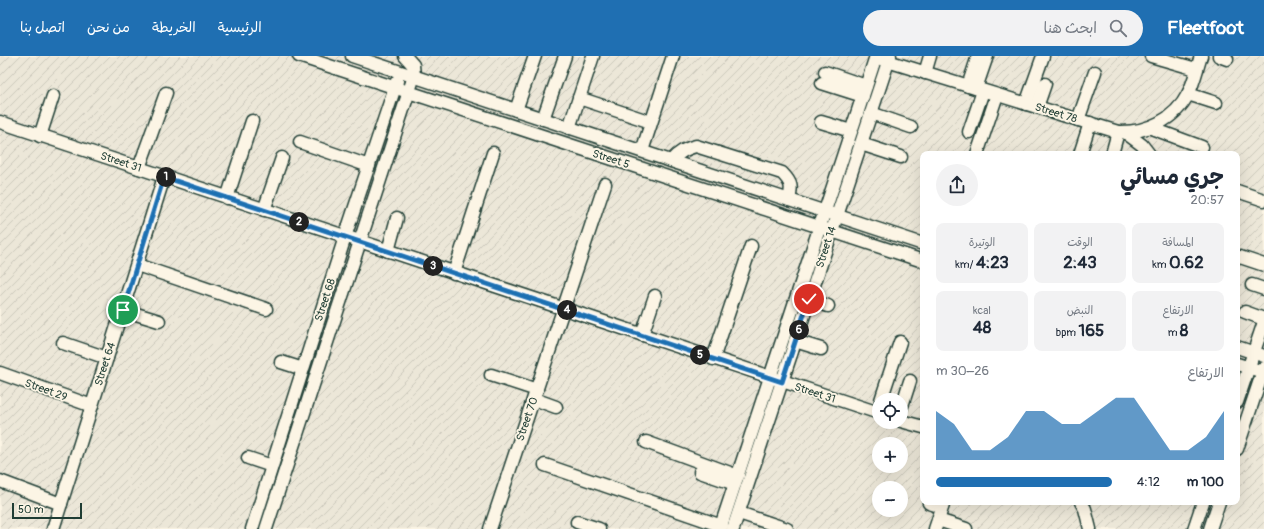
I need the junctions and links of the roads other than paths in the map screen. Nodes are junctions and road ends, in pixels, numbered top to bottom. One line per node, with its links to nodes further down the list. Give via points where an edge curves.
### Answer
1 (299, 56): 22 (street, Street 5)
2 (352, 56): 16 (street, Street 5)
3 (405, 56): 19 (street, via 413,65)
4 (535, 56): 33 (street)
5 (565, 56): 35 (street)
6 (593, 56): 30 (street)
7 (673, 56): 38 (street)
8 (930, 56): 18 (street)
9 (978, 56): 23 (street)
10 (987, 56): 23 (street)
11 (1043, 56): 32 (street)
12 (1151, 56): 15 (street)
13 (876, 57): 14 (street, Street 78); 24 (street, Street 14)
14 (889, 59): 18 (street, Street 78); 34 (street, Street 14)
15 (1197, 60): 27 (street, Street 78)
16 (400, 72): 19 (street, Street 5); 22 (street, Street 68)
17 (1095, 72): 40 (street)
18 (924, 73): 23 (street, Street 78)
19 (414, 76): 25 (street, Street 68); 33 (street, Street 5)
20 (824, 78): 24 (street)
21 (1045, 84): 32 (street)
22 (395, 88): 25 (street, Street 5); 60 (street, Street 68)
23 (976, 88): 28 (street, Street 78); 45 (street)
24 (864, 91): 44 (street, Street 14)
25 (409, 92): 72 (street, Street 5); 75 (street, Street 68)
26 (166, 93): 61 (street)
27 (1188, 94): 31 (street); 43 (street, Street 78, via 1179,108 1166,120)
28 (997, 95): 32 (street, Street 78); 52 (street)
29 (53, 96): 47 (street)
30 (579, 98): 38 (street); 42 (street)
31 (1216, 103)
32 (1032, 106): 40 (street, Street 78)
33 (516, 110): 35 (street, Street 5)
34 (871, 113): 41 (street); 49 (street, Street 14)
35 (543, 119): 42 (street, Street 5)
36 (252, 121): 65 (street)
37 (0, 122): 47 (street, Street 31)
38 (651, 122): 51 (street)
39 (821, 122): 44 (street)
40 (1084, 122): 46 (street, Street 78); 53 (street)
41 (911, 126)
42 (569, 128): 51 (street, Street 5)
43 (1151, 128): 46 (street, Street 78); 50 (street)
44 (851, 131): 69 (street, Street 14)
45 (969, 132)
46 (1122, 132): 54 (street); 55 (street)
47 (40, 136): 61 (street, Street 31)
48 (300, 142): 60 (street)
49 (861, 144): 57 (street); 70 (street, Street 14)
50 (1202, 147)
51 (642, 151): 59 (street, Street 5)
52 (978, 151)
53 (1080, 151)
54 (1113, 151)
55 (1147, 151)
56 (493, 153): 83 (street)
57 (901, 157)
58 (282, 158): 68 (street)
59 (671, 161): 66 (street, Street 5); 66 (street, via 686,148 696,146 782,173 789,180 792,189)
60 (369, 166): 74 (street, Street 68)
61 (139, 168): 62 (street, Street 31)
62 (164, 177): 65 (street, Street 31); 81 (street, Street 64)
63 (605, 184): 90 (street, Street 70)
64 (1240, 192): 67 (street)
65 (227, 198): 68 (street, Street 31)
66 (789, 200): 69 (street, Street 5)
67 (1264, 200)
68 (264, 210): 74 (street, Street 31)
69 (824, 212): 70 (street, Street 5); 72 (street, Street 14)
70 (837, 216): 73 (street, Street 14); 76 (street, Street 5)
71 (397, 218): 78 (street)
72 (819, 227): 73 (street, Street 5); 111 (street, Street 14)
73 (832, 231): 80 (street, Street 5); 87 (street, Street 14)
74 (345, 237): 75 (street, Street 31); 107 (street, Street 68)
75 (359, 242): 78 (street, Street 31); 142 (street, Street 68)
76 (920, 243)
77 (751, 246): 103 (street)
78 (388, 251): 83 (street, Street 31)
79 (1240, 257): 82 (street)
80 (920, 260)
81 (137, 265): 89 (street); 91 (street, Street 64)
82 (1264, 265)
83 (454, 273): 90 (street, Street 31)
84 (1252, 285): 85 (street)
85 (1264, 289)
86 (655, 296): 95 (street)
87 (809, 299): 88 (street); 96 (street, Street 14)
88 (828, 306)
89 (266, 309)
90 (563, 309): 95 (street, Street 31); 117 (street, Street 70)
91 (123, 310): 94 (street); 102 (street, Street 64)
92 (1245, 312): 93 (street)
93 (1264, 320): 101 (street)
94 (159, 321)
95 (642, 335): 103 (street, Street 31)
96 (795, 341): 100 (street); 113 (street, Street 14)
97 (900, 342): 114 (street)
98 (63, 343): 102 (street)
99 (1240, 348): 101 (street)
100 (821, 350)
101 (1259, 354): 106 (street)
102 (107, 358): 118 (street, Street 64)
103 (713, 359): 111 (street, Street 31)
104 (281, 362): 107 (street)
105 (1240, 365): 106 (street)
106 (1249, 368): 108 (street); 116 (street)
107 (303, 369): 127 (street, Street 68)
108 (1264, 371): 123 (street)
109 (0, 373): 118 (street, Street 29)
110 (491, 375): 117 (street)
111 (770, 378): 113 (street, Street 31); 129 (street, Street 14)
112 (910, 380): 115 (street)
113 (782, 382): 120 (street, Street 31); 136 (street, Street 14)
114 (883, 393)
115 (906, 393)
116 (1240, 394)
117 (535, 395): 119 (street); 143 (street, Street 70)
118 (92, 406): 131 (street, Street 64)
119 (556, 407)
120 (872, 409)
121 (908, 423): 122 (street)
122 (920, 427)
123 (1240, 440)
124 (646, 442): 129 (street)
125 (248, 458): 127 (street)
126 (545, 465): 139 (street)
127 (272, 466): 141 (street, Street 68)
128 (700, 472): 129 (street)
129 (736, 480): 139 (street, Street 14)
130 (0, 482): 131 (street)
131 (61, 504): 140 (street, Street 64)
132 (943, 505): 138 (street)
133 (1083, 505): 148 (street)
134 (1200, 505): 149 (street)
135 (1218, 505): 150 (street)
136 (739, 513): 145 (street, Street 14); 146 (street)
137 (577, 522): 144 (street)
138 (937, 524): 147 (street)
139 (721, 527)
140 (53, 529)
141 (252, 529)
142 (266, 529)
143 (490, 529)
144 (599, 529)
145 (733, 529)
146 (787, 529)
147 (966, 529)
148 (1090, 529)
149 (1194, 529)
150 (1210, 529)

